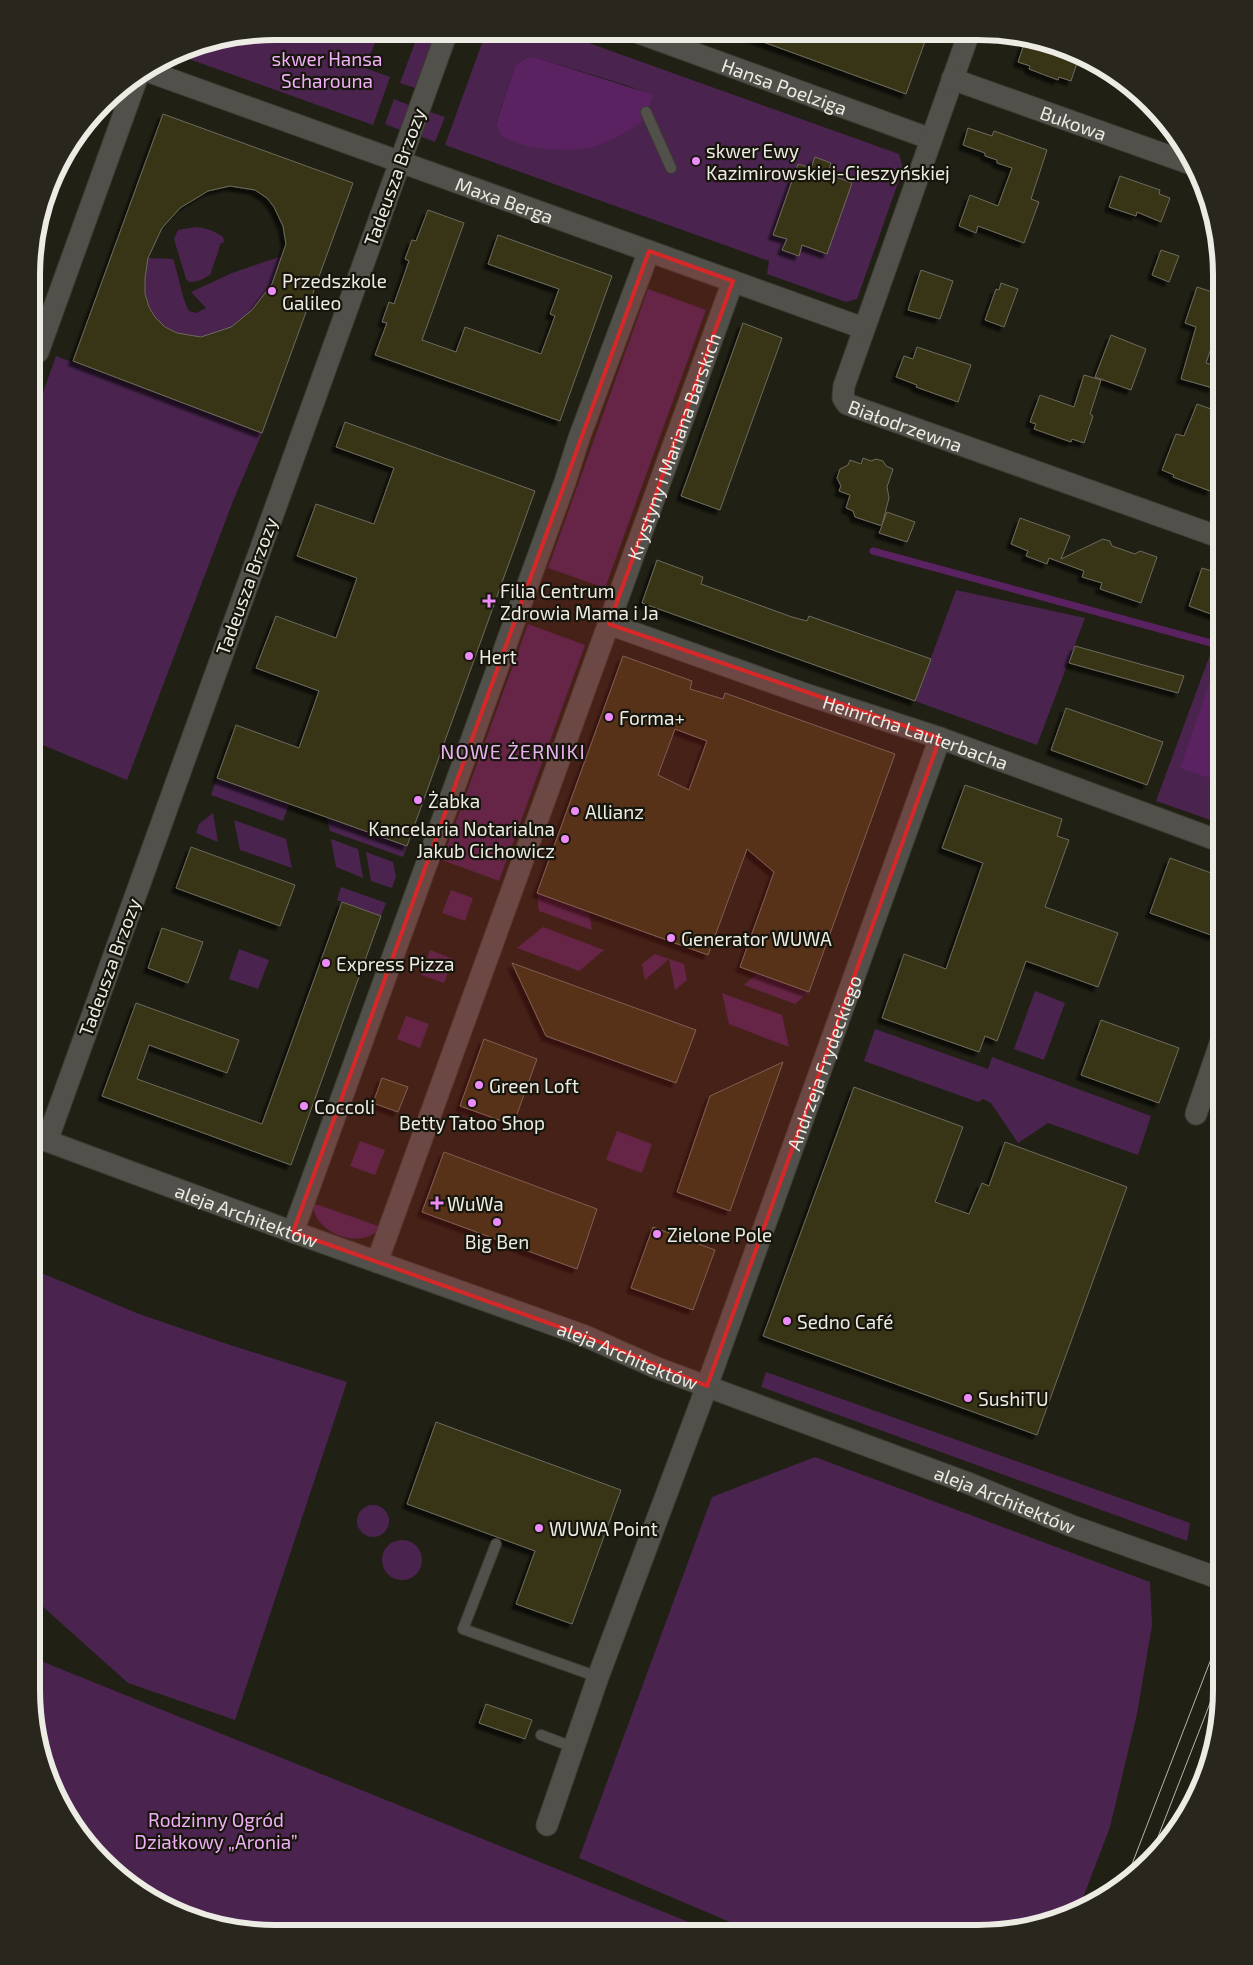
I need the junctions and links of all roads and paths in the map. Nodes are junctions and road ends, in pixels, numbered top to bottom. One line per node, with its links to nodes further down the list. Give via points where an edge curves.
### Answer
1 (444, 40): 9 (street, Tadeusza Brzozy)
2 (658, 40): 8 (street, Hansa Poelziga)
3 (966, 40): 5 (street, Białodrzewna)
4 (154, 73): 9 (street, Maxa Berga)
5 (952, 79): 8 (street, Białodrzewna); 10 (street, Bukowa)
6 (134, 87): 15 (street)
7 (646, 112): 11 (lane)
8 (931, 139): 14 (street, Białodrzewna)
9 (400, 162): 12 (street, Maxa Berga); 22 (street, Tadeusza Brzozy)
10 (1184, 162)
11 (671, 168)
12 (649, 252): 13 (street, Maxa Berga); 23 (street)
13 (733, 281): 14 (street, Maxa Berga); 17 (street, Krystyny i Mariana Barskich)
14 (863, 328): 16 (street, Białodrzewna, via 844,386 843,398 847,404)
15 (40, 346)
16 (1213, 535)
17 (610, 624): 18 (street, Heinricha Lauterbacha); 24 (street, Krystyny i Mariana Barskich)
18 (940, 738): 19 (street, Heinricha Lauterbacha); 25 (street, Andrzeja Frydeckiego)
19 (1213, 839)
20 (1213, 1066): 21 (street)
21 (1196, 1114)
22 (40, 1138): 23 (street, aleja Architektów)
23 (293, 1232): 24 (street, aleja Architektów)
24 (377, 1262): 25 (street, aleja Architektów, via 576,1333)
25 (707, 1386): 27 (street, aleja Architektów, via 968,1483 1072,1526); 28 (street, Andrzeja Frydeckiego)
26 (496, 1544): 28 (lane, via 463,1629)
27 (1213, 1576)
28 (598, 1677): 30 (street, Andrzeja Frydeckiego)
29 (541, 1735): 30 (lane)
30 (575, 1748): 31 (street, Andrzeja Frydeckiego)
31 (547, 1825)

